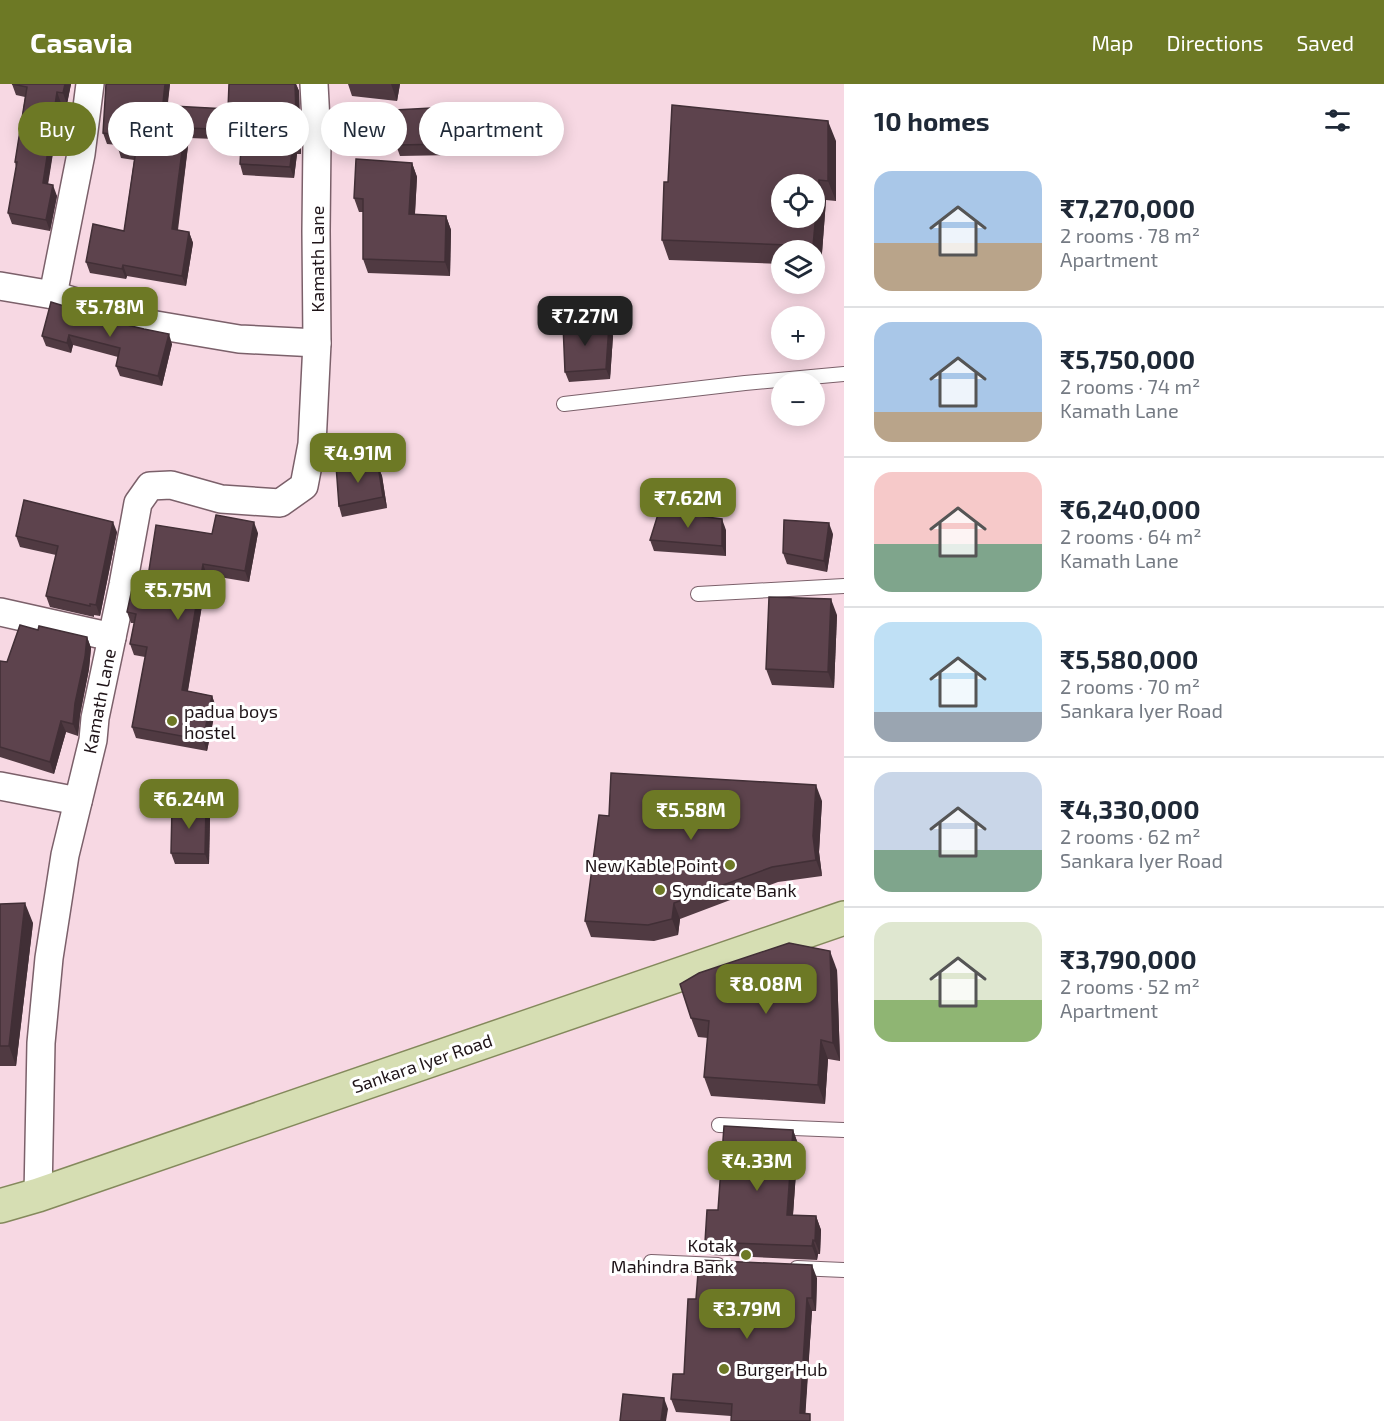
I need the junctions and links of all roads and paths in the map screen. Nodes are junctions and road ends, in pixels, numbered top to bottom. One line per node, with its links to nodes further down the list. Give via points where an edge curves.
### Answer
1 (90, 84): 4 (street, via 81,154)
2 (314, 84): 5 (street, Kamath Lane)
3 (0, 286): 4 (street)
4 (53, 296): 5 (street, via 150,324 239,339)
5 (317, 343): 11 (street, Kamath Lane, via 312,444 303,486 280,503 221,499 171,484 150,486 138,503)
6 (844, 374): 7 (lane)
7 (564, 404)
8 (844, 586): 9 (lane)
9 (698, 594)
10 (0, 612): 11 (street)
11 (112, 637): 13 (street, Kamath Lane)
12 (0, 786): 13 (street)
13 (78, 801): 17 (street, Kamath Lane, via 49,958 41,1043)
14 (844, 918): 17 (main road, Sankara Iyer Road)
15 (719, 1125): 16 (lane)
16 (844, 1130)
17 (38, 1195): 18 (main road, Sankara Iyer Road)
18 (0, 1206)
19 (651, 1262): 20 (lane)
20 (730, 1265)
21 (787, 1268): 22 (lane)
22 (844, 1270)

